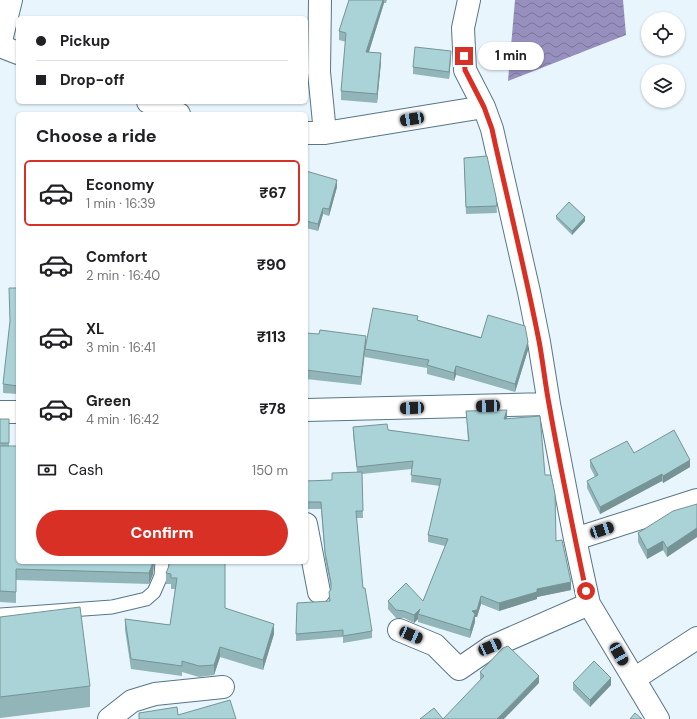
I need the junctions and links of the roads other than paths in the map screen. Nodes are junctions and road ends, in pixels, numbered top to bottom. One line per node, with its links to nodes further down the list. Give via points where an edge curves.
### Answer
1 (11, 0): 4 (street)
2 (320, 0): 9 (street)
3 (469, 0): 7 (street, via 463,28 465,70)
4 (0, 45): 5 (street)
5 (16, 52)
6 (153, 104): 8 (street)
7 (484, 107): 9 (street); 10 (street, via 492,129 529,292)
8 (174, 112)
9 (316, 133)
10 (549, 404): 11 (street); 16 (street)
11 (308, 410)
12 (0, 412): 13 (street)
13 (16, 412)
14 (697, 500): 16 (street)
15 (308, 534): 18 (street)
16 (575, 539): 19 (street)
17 (162, 564): 20 (lane, via 161,576 154,592 146,599 112,607)
18 (319, 592)
19 (589, 604): 21 (street, via 490,647 459,669 435,645); 23 (street)
20 (0, 615)
21 (399, 630)
22 (697, 638): 23 (street)
23 (634, 679): 26 (street)
24 (222, 687): 25 (street, via 155,694 132,701)
25 (109, 719)
26 (658, 719)

